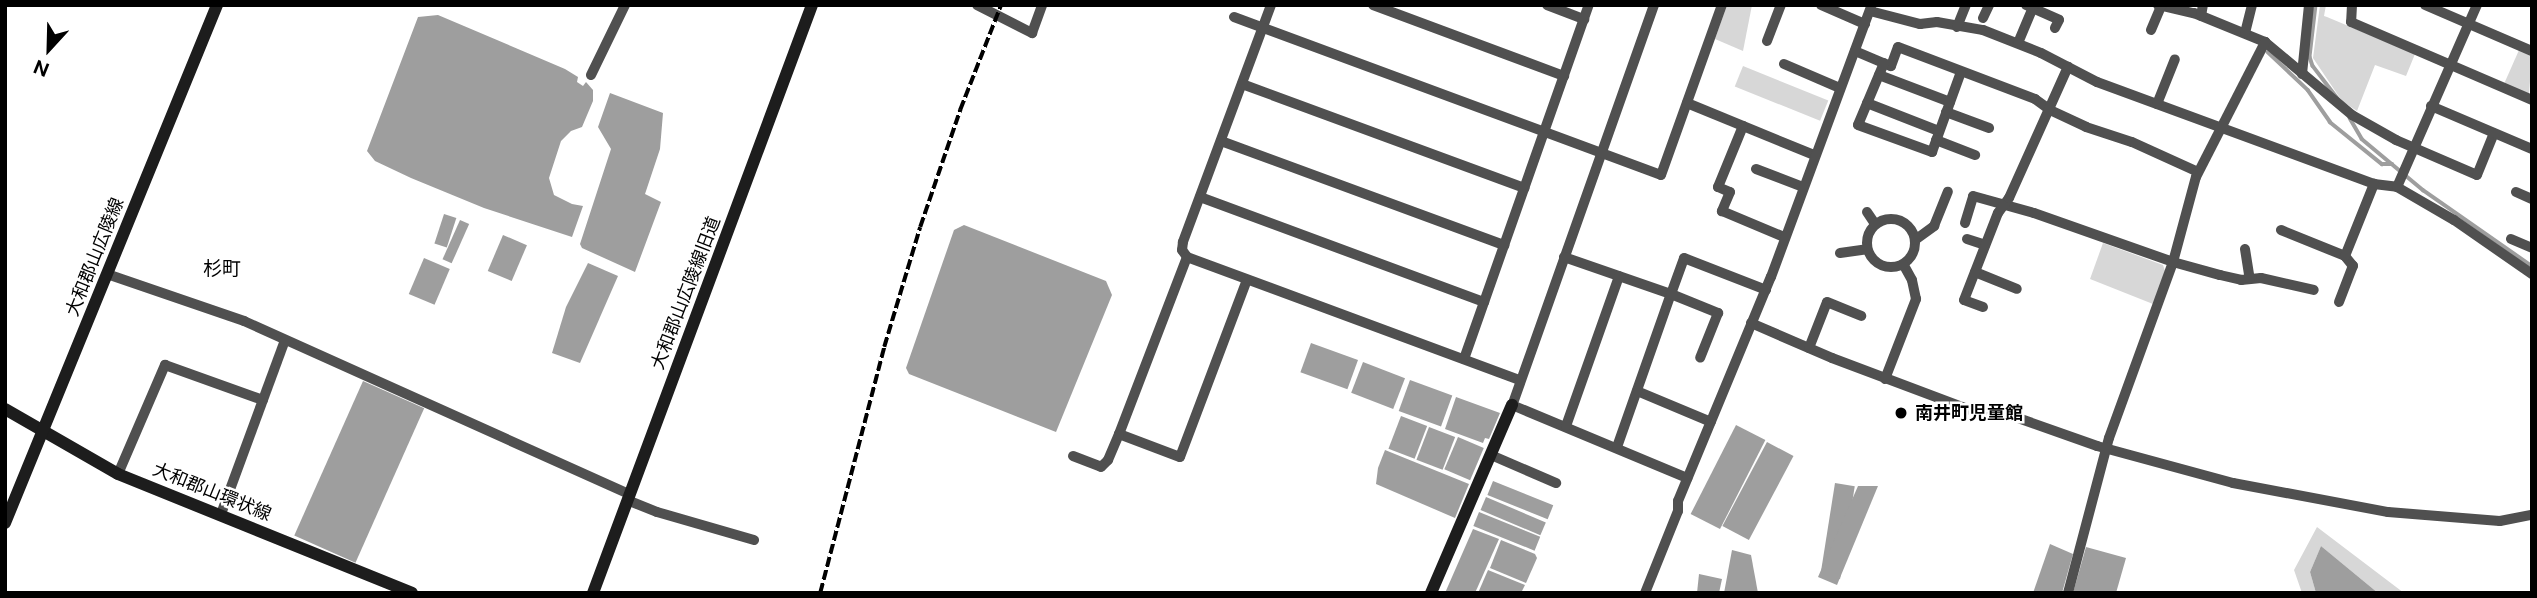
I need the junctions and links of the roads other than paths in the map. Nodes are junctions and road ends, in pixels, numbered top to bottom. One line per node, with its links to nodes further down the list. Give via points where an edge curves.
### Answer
1 (217, 5): 102 (main road, 大和郡山広陵線)
2 (625, 5): 47 (street)
3 (813, 5): 137 (main road, 大和郡山広陵線旧道)
4 (977, 5): 5 (street, via 1032,33)
5 (1042, 5)
6 (1271, 5): 32 (street)
7 (1373, 5): 49 (street)
8 (1547, 5): 27 (street)
9 (1588, 5): 27 (street)
10 (1654, 5): 68 (street)
11 (1722, 5): 53 (street)
12 (1781, 5): 35 (street)
13 (1821, 5): 28 (street)
14 (1966, 5): 30 (street)
15 (1989, 5): 26 (street)
16 (2252, 5): 34 (street)
17 (2309, 5): 46 (street)
18 (2352, 5): 43 (street, via 2351,22)
19 (2425, 5): 29 (street)
20 (2477, 5): 29 (street)
21 (2031, 6): 31 (street, via 2059,20); 37 (street)
22 (2159, 6): 24 (street); 33 (street)
23 (1871, 8): 28 (street); 30 (street, via 1920,24)
24 (2202, 10): 34 (street)
25 (1234, 17): 32 (street)
26 (1983, 18)
27 (1584, 19): 49 (street)
28 (1865, 24): 38 (street)
29 (2469, 24): 39 (street); 43 (street)
30 (1957, 27): 37 (street, via 1983,30)
31 (2056, 28)
32 (1263, 29): 50 (street); 62 (street)
33 (2151, 30)
34 (2245, 33): 36 (street)
35 (1767, 41)
36 (2265, 42): 46 (street); 61 (street)
37 (2018, 43): 44 (street)
38 (1855, 51): 41 (street); 51 (street)
39 (2532, 51)
40 (2175, 59): 55 (street)
41 (1884, 63): 45 (street, via 1891,66 1898,47); 48 (street)
42 (1784, 64): 51 (street)
43 (2451, 66): 52 (street); 56 (street)
44 (2068, 67): 55 (street); 58 (street)
45 (1961, 72): 57 (street); 58 (street, via 2035,99)
46 (2302, 74): 66 (street, via 2352,116)
47 (592, 75)
48 (1879, 75): 54 (street); 57 (street)
49 (1563, 76): 62 (street)
50 (1242, 84): 65 (street); 76 (street)
51 (1840, 88): 69 (street)
52 (2532, 100)
53 (1687, 103): 59 (street); 68 (street, via 1661,175)
54 (1867, 103): 64 (street); 64 (street, via 1858,125 1932,152)
55 (2157, 104): 61 (street)
56 (2431, 106): 63 (street); 66 (street)
57 (1948, 107): 60 (street); 64 (street)
58 (2050, 110): 72 (street); 81 (street)
59 (1743, 126): 69 (street); 86 (street, via 1718,187 1730,192 1722,211)
60 (1989, 128)
61 (2224, 128): 72 (street, via 2214,138); 73 (street)
62 (1544, 131): 68 (street); 76 (street)
63 (2494, 133): 66 (street, via 2477,175); 67 (street)
64 (1937, 136): 70 (street)
65 (1221, 141): 79 (street); 90 (street)
66 (2412, 147): 74 (street)
67 (2532, 149)
68 (1601, 153): 98 (street)
69 (1814, 155): 75 (street)
70 (1975, 155)
71 (1756, 169): 75 (street)
72 (2198, 172): 99 (street)
73 (2374, 184): 74 (street); 96 (street)
74 (2398, 184): 103 (street)
75 (1803, 187): 86 (street)
76 (1524, 188): 90 (street)
77 (1948, 192): 89 (street, via 1934,226)
78 (2516, 192): 80 (street)
79 (1200, 197): 97 (street, via 1183,242); 111 (street)
80 (2532, 199)
81 (2003, 206): 83 (street, via 1973,196); 91 (street); 99 (street, via 2060,221)
82 (1867, 212): 84 (street)
83 (1965, 223)
84 (1875, 224): 89 (street, via 1898,220); 93 (street)
85 (2281, 230): 96 (street)
86 (1784, 237): 109 (street)
87 (1967, 239): 91 (street)
88 (2511, 239): 92 (street)
89 (1915, 240): 100 (street, via 1913,254)
90 (1504, 245): 111 (street)
91 (1985, 245): 101 (street)
92 (2532, 248)
93 (1867, 249): 95 (street); 100 (street, via 1883,266)
94 (2245, 249): 105 (street)
95 (1840, 253)
96 (2345, 256): 112 (street, via 2353,265)
97 (1187, 257): 106 (street); 129 (street)
98 (1564, 257): 104 (street); 121 (street)
99 (2173, 262): 105 (street); 131 (street)
100 (1903, 264): 120 (street, via 1916,299)
101 (1975, 272): 107 (street); 113 (street, via 1964,300)
102 (107, 274): 116 (street, via 244,321); 128 (main road, 大和郡山広陵線)
103 (2532, 274)
104 (1619, 276): 110 (street); 127 (street)
105 (2250, 279): 108 (street)
106 (1247, 280): 119 (street); 129 (street, via 1180,457)
107 (2017, 289)
108 (2314, 289)
109 (1766, 290): 110 (street, via 1684,258); 115 (street)
110 (1671, 294): 118 (street, via 1718,313); 122 (street)
111 (1484, 302): 119 (street)
112 (2339, 302)
113 (1983, 307)
114 (1861, 316): 117 (street, via 1827,302)
115 (1751, 323): 117 (street); 126 (street)
116 (285, 340): 123 (street); 137 (street)
117 (1809, 348): 120 (street)
118 (1700, 358)
119 (1464, 359): 121 (street)
120 (1885, 379): 131 (street, via 1984,415 2018,418)
121 (1519, 380): 124 (street)
122 (1637, 391): 126 (street); 130 (street)
123 (263, 400): 134 (street, via 165,365); 138 (street)
124 (1512, 405): 127 (street); 132 (main road)
125 (5, 410): 128 (main road, 大和郡山環状線)
126 (1712, 422): 135 (street)
127 (1566, 426): 130 (street)
128 (43, 431): 134 (main road, 大和郡山環状線); 140 (main road, 大和郡山広陵線)
129 (1119, 434): 133 (street, via 1101,467)
130 (1617, 447): 135 (street)
131 (2107, 448): 139 (street, via 2291,496 2388,512 2500,521); 146 (street)
132 (1491, 454): 136 (street); 144 (main road)
133 (1073, 456)
134 (118, 474): 138 (main road, 大和郡山環状線)
135 (1688, 478): 145 (street)
136 (1556, 483)
137 (628, 497): 141 (street, via 657,512); 143 (main road, 大和郡山広陵線旧道)
138 (221, 514): 142 (main road, 大和郡山環状線)
139 (2532, 515)
140 (5, 523)
141 (754, 540)
142 (412, 593)
143 (593, 593)
144 (1431, 593)
145 (1645, 593)
146 (2068, 593)

